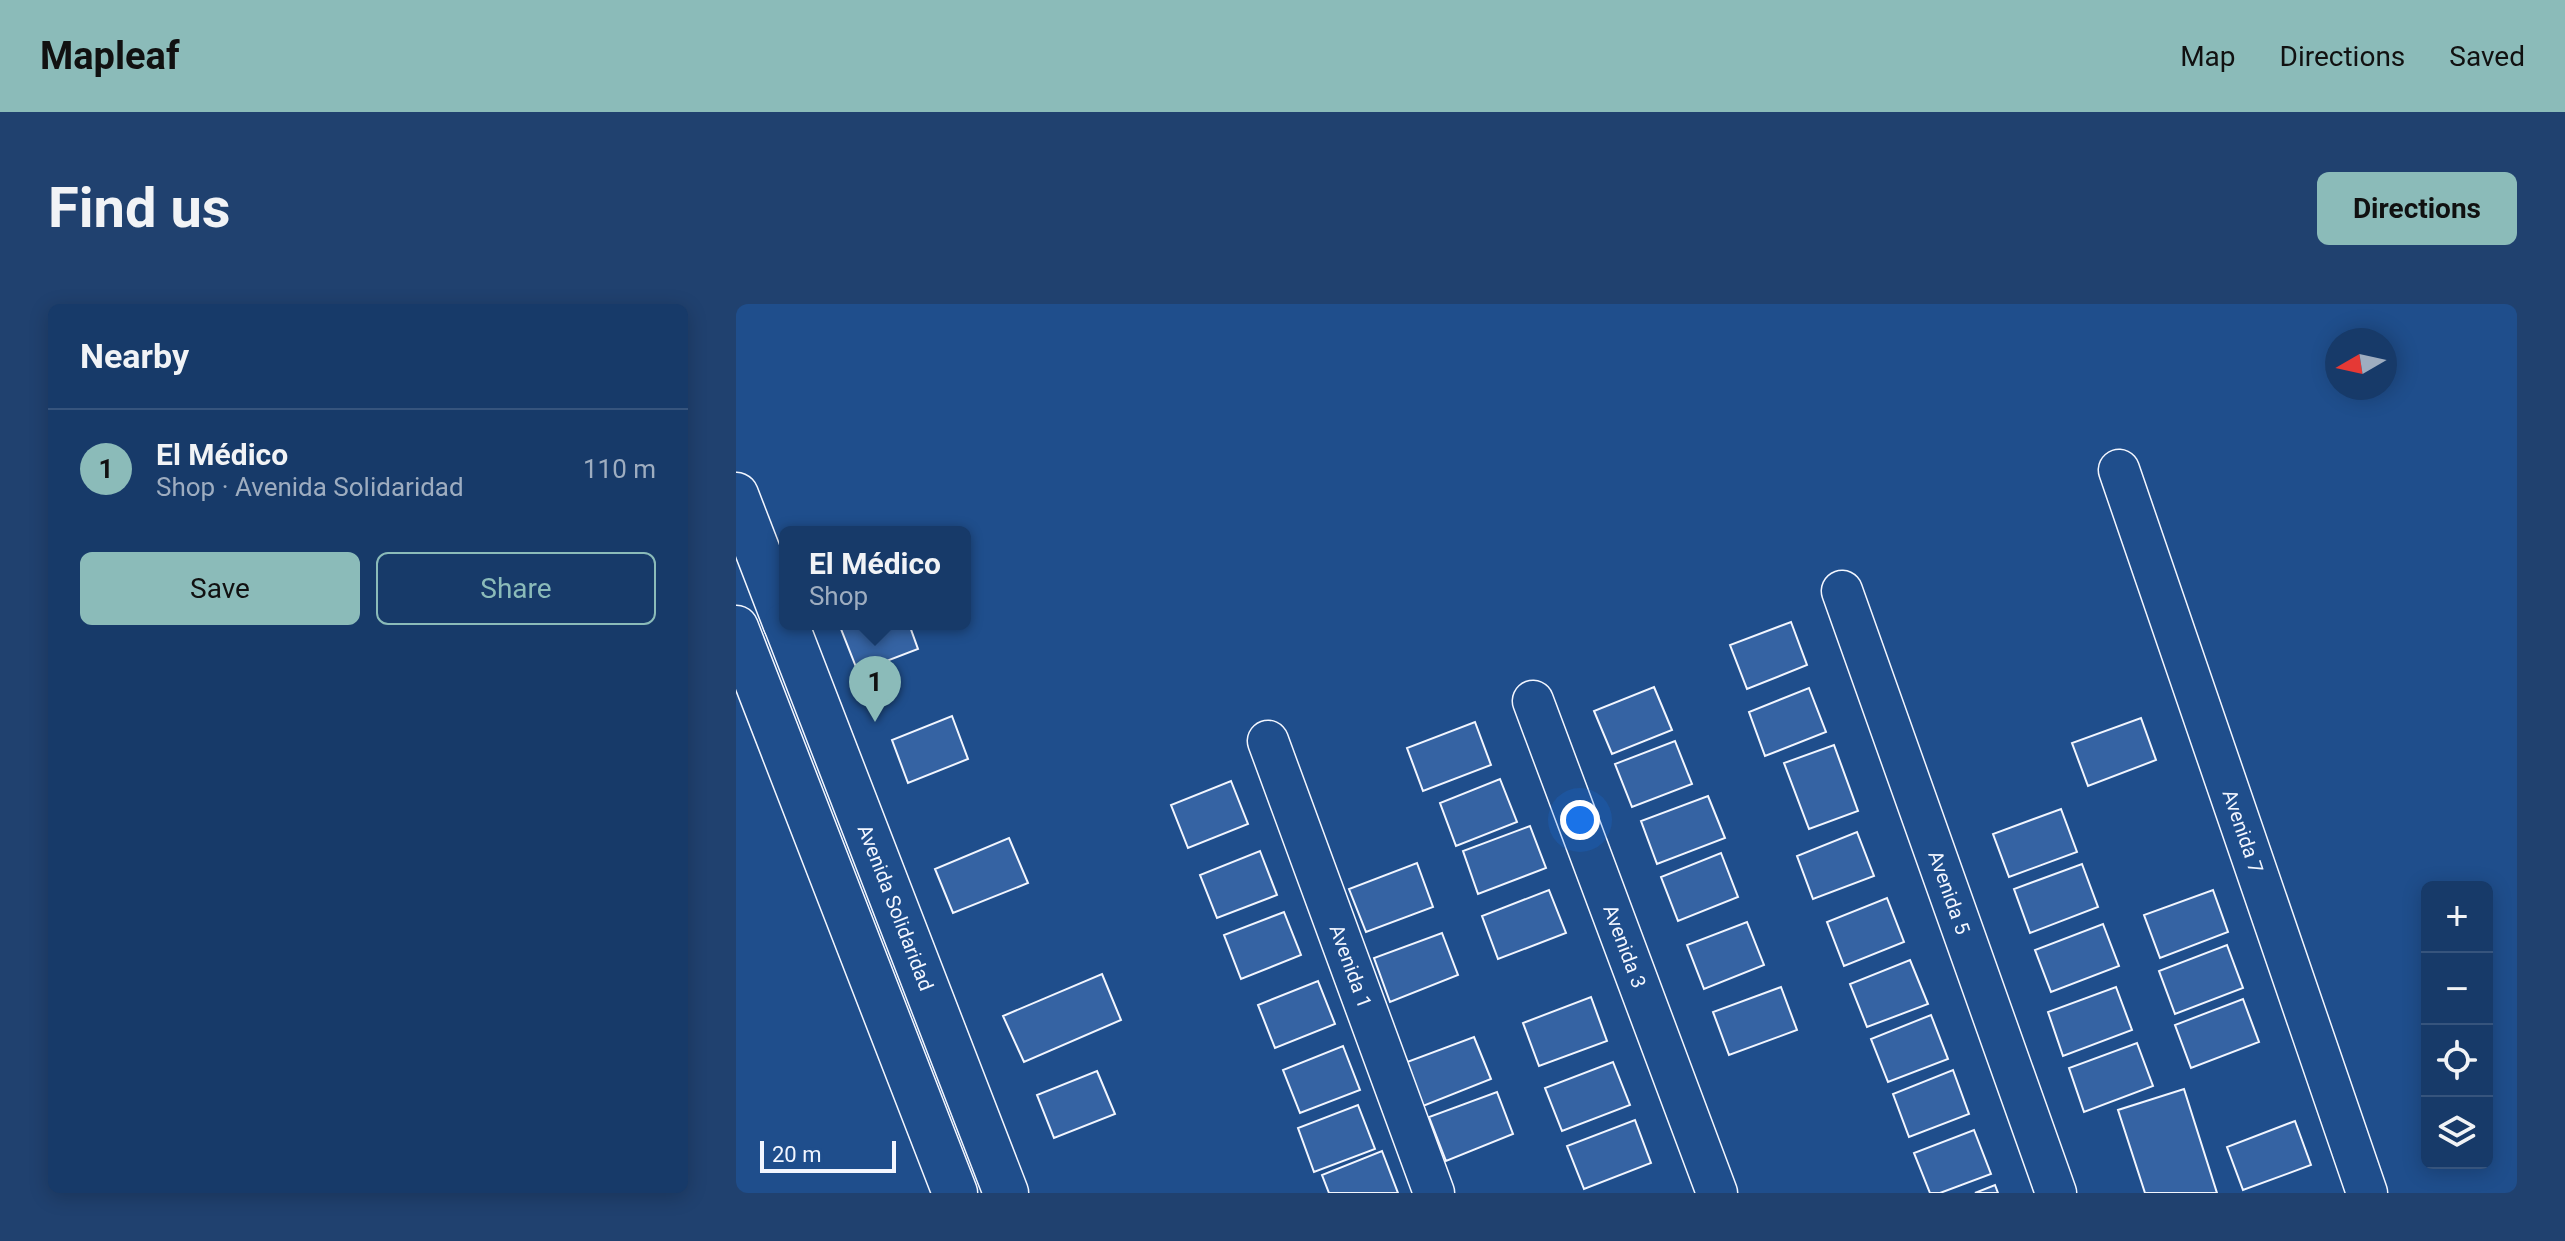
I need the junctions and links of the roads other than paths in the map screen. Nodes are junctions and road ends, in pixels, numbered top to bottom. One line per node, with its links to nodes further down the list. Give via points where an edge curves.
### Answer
1 (2119, 470): 14 (street, Avenida 7)
2 (736, 495): 4 (main road, Avenida Solidaridad)
3 (1842, 591): 13 (street, Avenida 5)
4 (779, 605)
5 (736, 628): 9 (main road)
6 (789, 630): 10 (main road, Avenida Solidaridad)
7 (1533, 701): 12 (street, Avenida 3)
8 (1268, 741): 11 (street, Avenida 1)
9 (955, 1193)
10 (1006, 1193)
11 (1434, 1193)
12 (1717, 1193)
13 (2056, 1193)
14 (2367, 1193)

